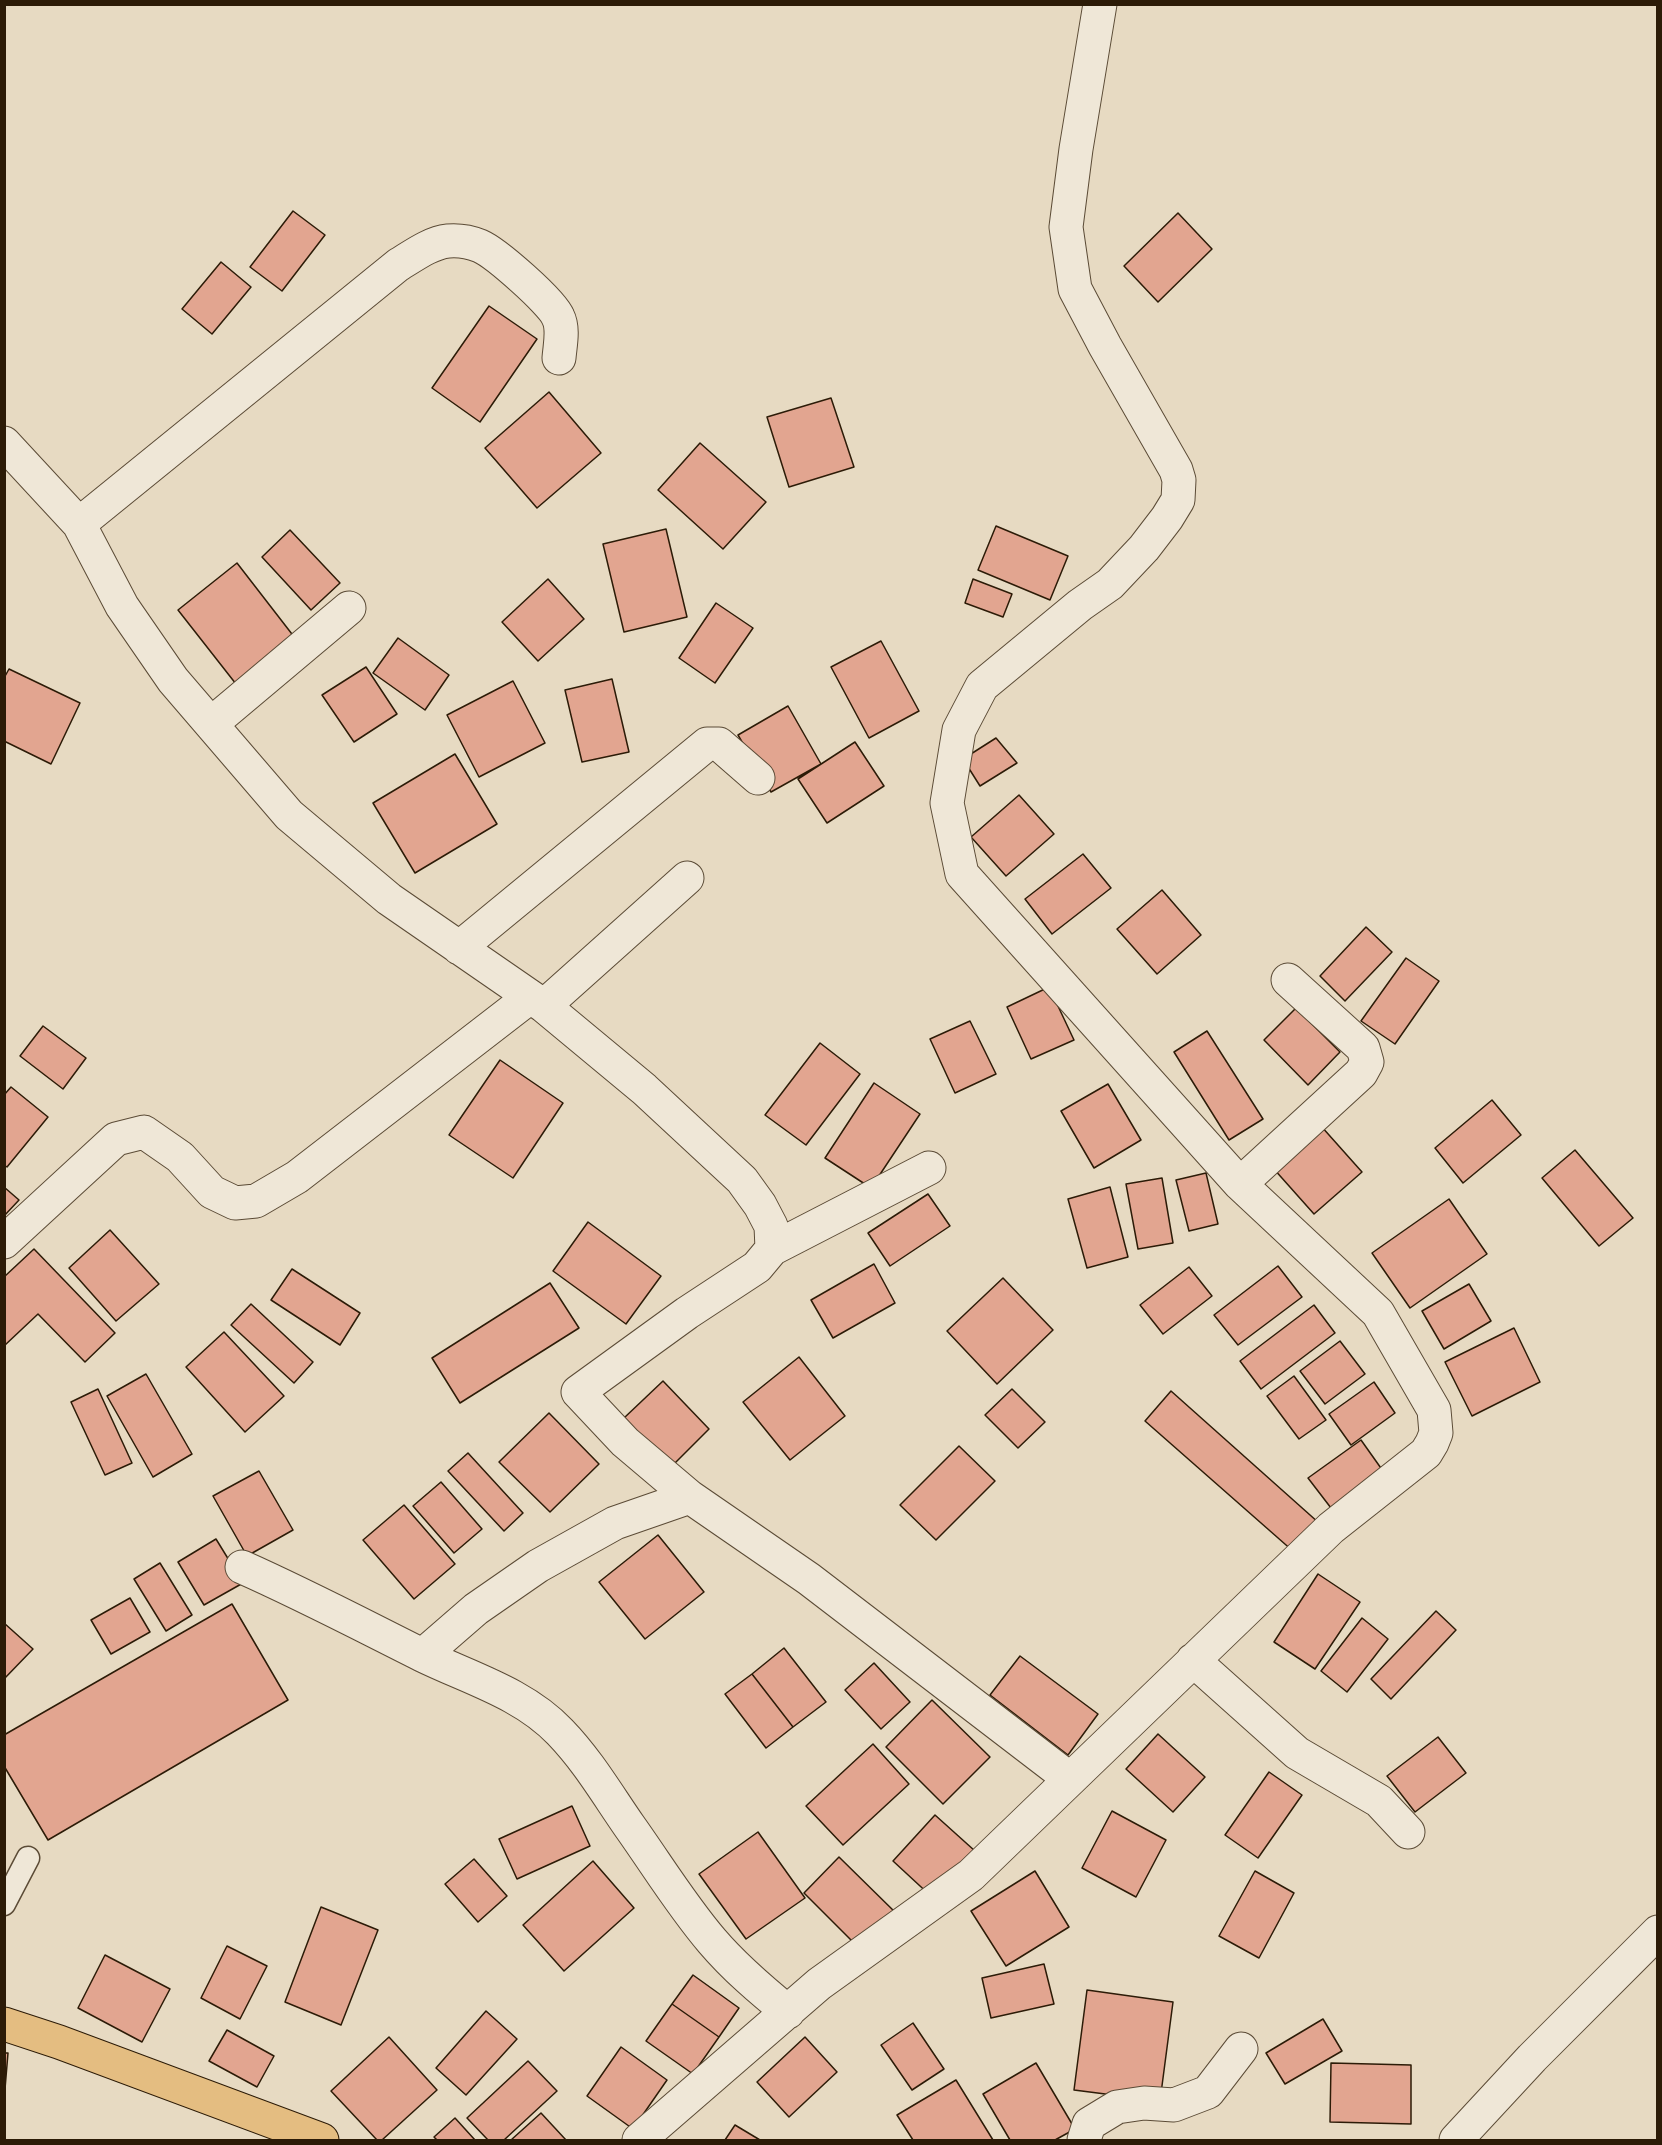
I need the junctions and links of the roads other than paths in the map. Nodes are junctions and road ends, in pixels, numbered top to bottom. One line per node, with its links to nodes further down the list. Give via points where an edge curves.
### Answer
1 (1100, 4): 13 (street, via 1066,227 1075,290 1176,470 1178,500 1144,548 1110,584 982,686 959,730 947,803 962,874)
2 (559, 358): 4 (street, via 561,327 554,308 496,255 466,242 433,245 398,265)
3 (4, 442): 4 (street)
4 (79, 525): 6 (street, via 122,606 173,680)
5 (349, 608): 6 (street)
6 (211, 724): 9 (street, via 289,814 389,899)
7 (758, 778): 9 (street, via 719,744 707,744)
8 (687, 878): 11 (street)
9 (459, 948): 11 (street)
10 (1288, 980): 13 (street, via 1364,1048 1367,1062 1361,1073)
11 (537, 1002): 14 (street, via 297,1177 256,1202 235,1203 212,1192 180,1157 144,1132 116,1139); 15 (street, via 644,1089 742,1180 771,1226)
12 (929, 1168): 15 (street)
13 (1240, 1184): 19 (street, via 1378,1313 1434,1410 1436,1433 1426,1453 1331,1528)
14 (4, 1242)
15 (772, 1249): 16 (street, via 757,1267 578,1392 625,1442)
16 (690, 1497): 18 (street, via 615,1523 538,1566 476,1609); 20 (street, via 809,1579)
17 (242, 1567): 18 (street)
18 (423, 1655): 25 (street, via 496,1688 559,1730 596,1774 711,1940 750,1981)
19 (1193, 1660): 20 (street); 21 (street, via 1297,1753 1379,1801)
20 (1070, 1779): 25 (street, via 971,1875 819,1984)
21 (1408, 1832)
22 (28, 1858): 23 (lane)
23 (4, 1904)
24 (1658, 1932): 31 (street)
25 (788, 2012): 29 (street)
26 (4, 2024): 28 (main road)
27 (1240, 2049): 30 (street, via 1208,2092 1174,2105 1144,2103 1117,2107 1089,2124)
28 (322, 2140)
29 (639, 2140)
30 (1084, 2140)
31 (1455, 2140)

